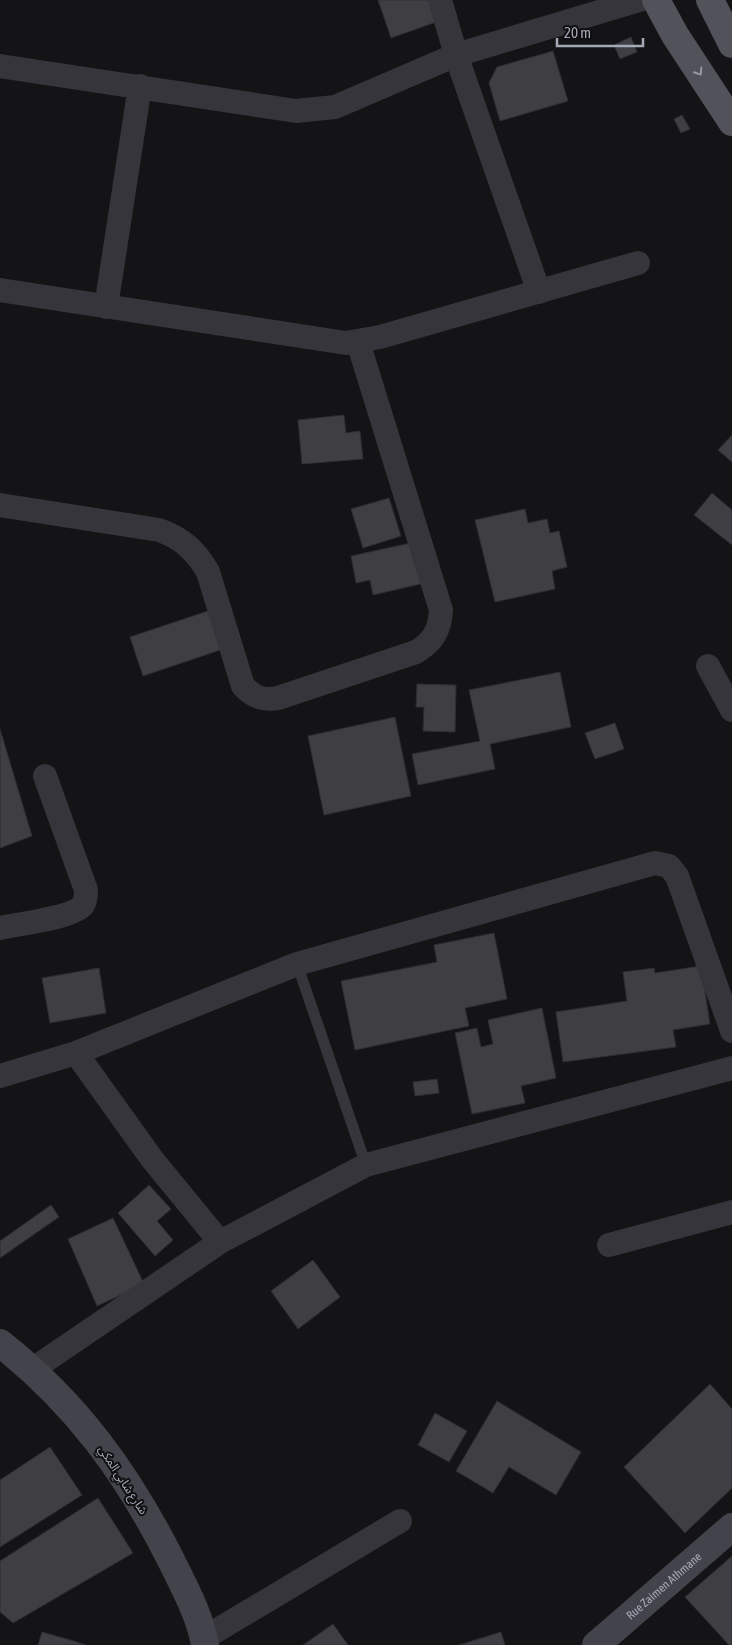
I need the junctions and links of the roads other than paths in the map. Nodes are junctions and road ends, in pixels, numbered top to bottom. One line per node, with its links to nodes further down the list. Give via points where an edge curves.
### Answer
1 (440, 0): 6 (street)
2 (639, 0): 6 (street)
3 (656, 0): 9 (main road, one-way to 9, via 675,36)
4 (710, 0): 5 (main road)
5 (732, 44)
6 (456, 55): 8 (street, via 335,107 316,111 296,111); 12 (street)
7 (0, 66): 8 (street)
8 (140, 86): 13 (street)
9 (732, 122)
10 (638, 263): 12 (street)
11 (0, 290): 13 (street)
12 (539, 292): 14 (street)
13 (106, 307): 14 (street, via 334,342)
14 (358, 342): 15 (street, via 441,610 435,635 416,652 278,698 259,698 243,686 208,572 183,541 159,530)
15 (0, 505)
16 (708, 666): 17 (street)
17 (732, 710)
18 (45, 776): 19 (street, via 86,897 83,904 72,912)
19 (0, 928)
20 (297, 964): 21 (street, via 655,863 669,866 677,876); 22 (street); 25 (lane)
21 (732, 1031)
22 (76, 1053): 24 (street); 27 (street, via 152,1159)
23 (732, 1068): 25 (street)
24 (0, 1076)
25 (366, 1165): 27 (street)
26 (732, 1212): 28 (street)
27 (220, 1242): 30 (street)
28 (609, 1245)
29 (0, 1343): 30 (main road, شارع شابي المكي)
30 (33, 1369): 33 (main road, شارع شابي المكي, via 63,1398 112,1460 168,1553 194,1609)
31 (400, 1521): 33 (street)
32 (732, 1528): 34 (main road, Rue Zaimen Athmane)
33 (204, 1642)
34 (596, 1645)

